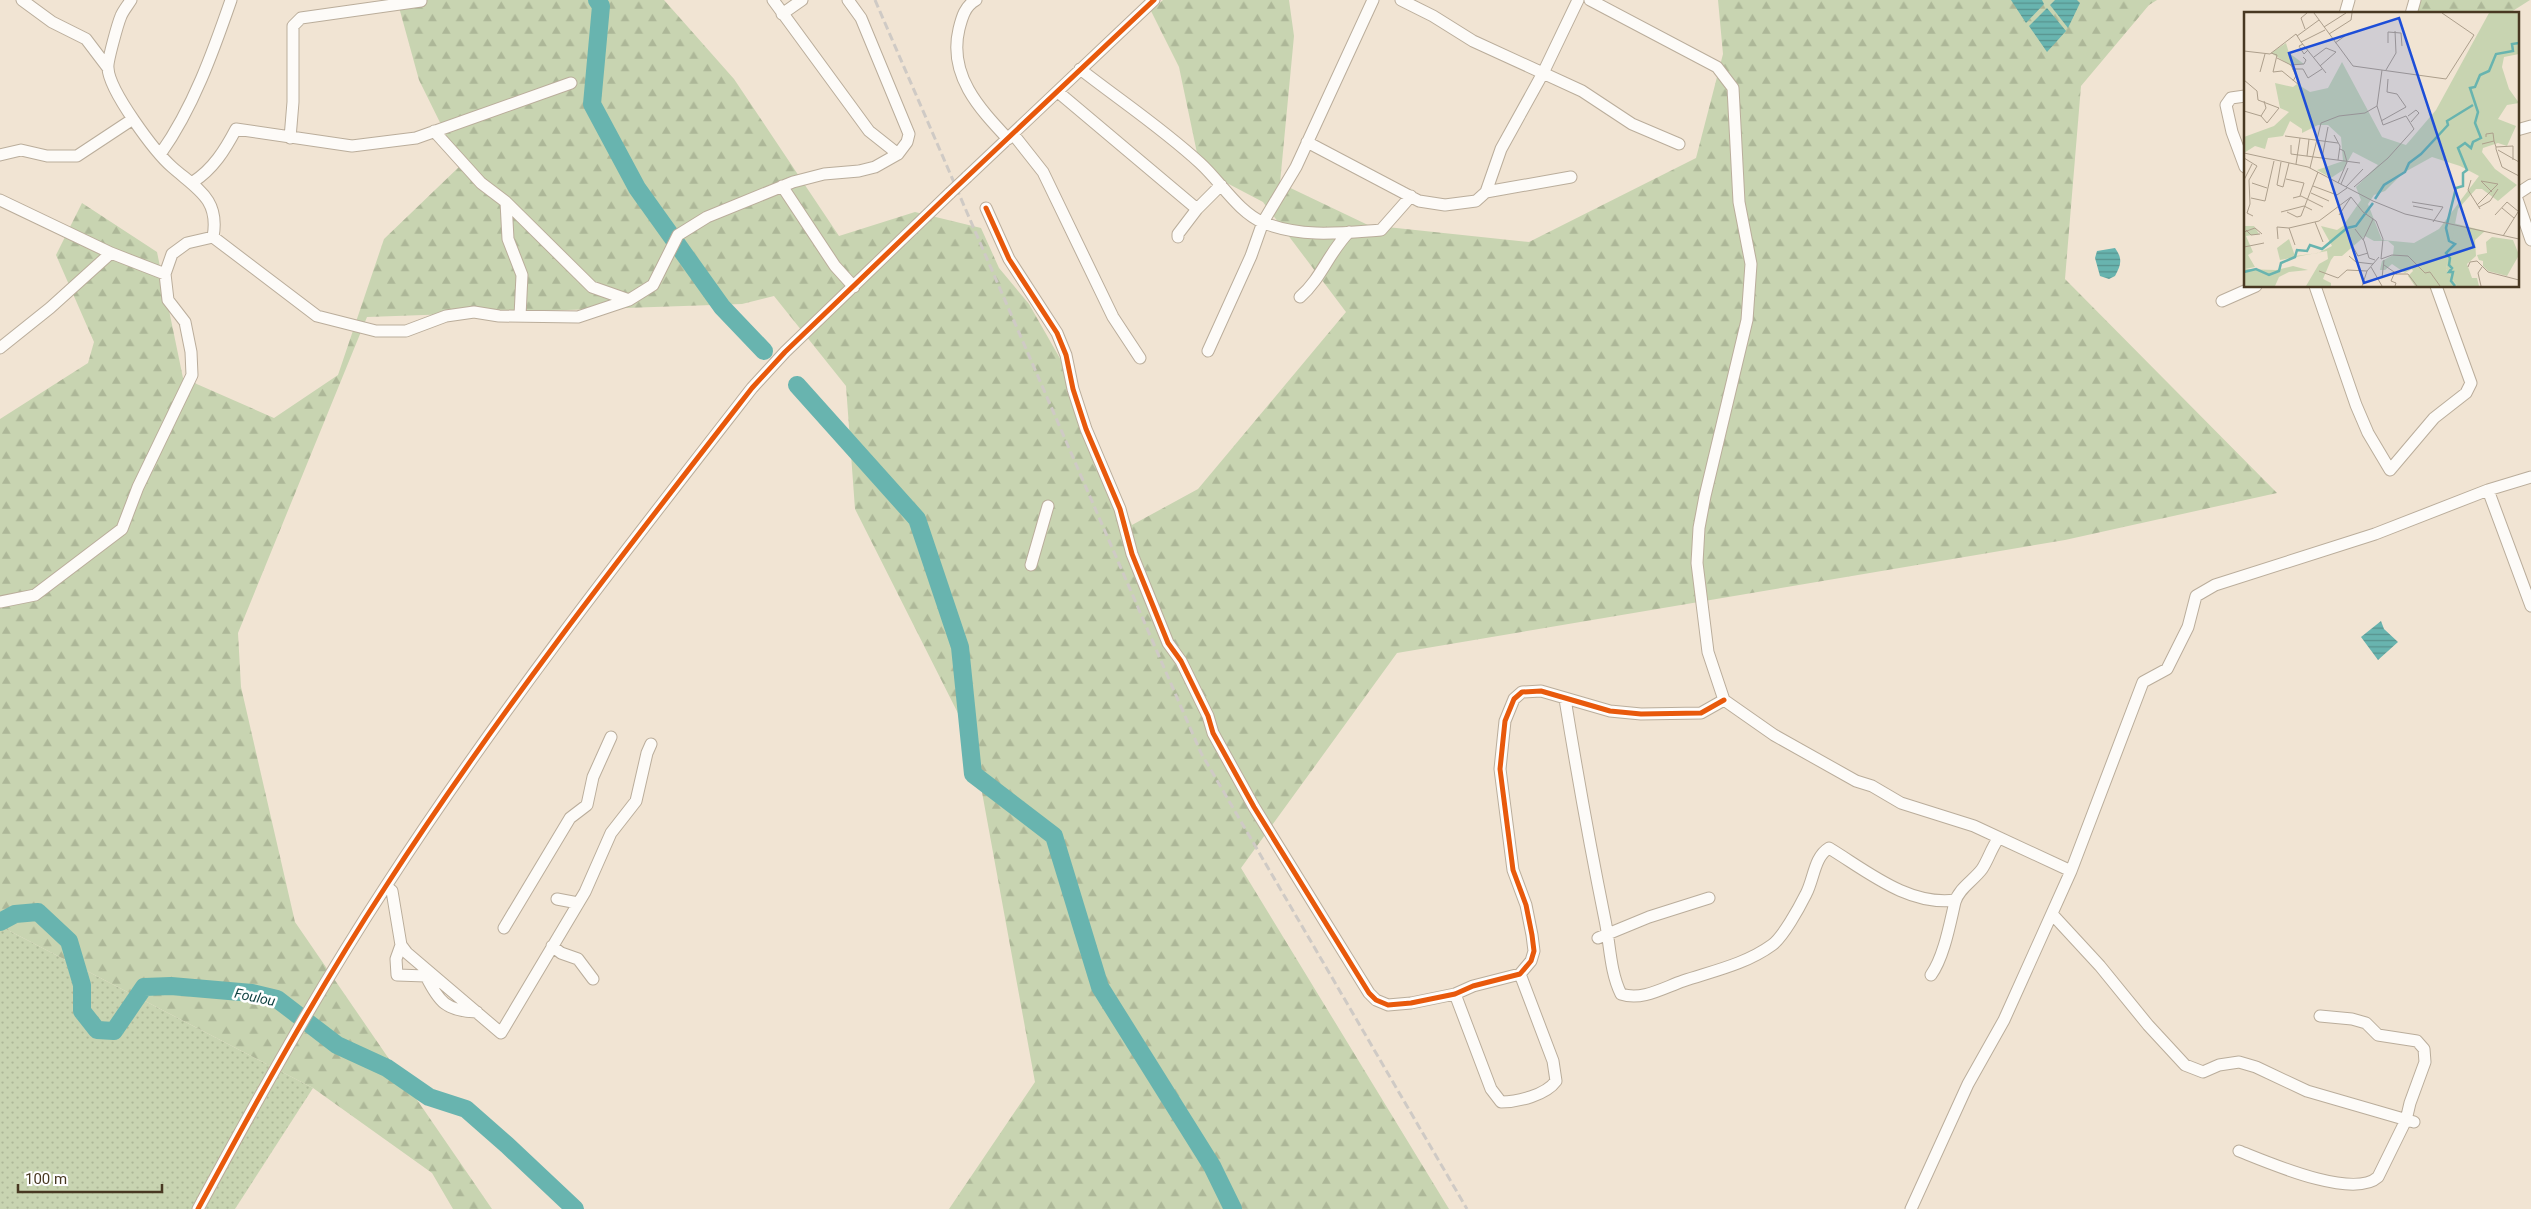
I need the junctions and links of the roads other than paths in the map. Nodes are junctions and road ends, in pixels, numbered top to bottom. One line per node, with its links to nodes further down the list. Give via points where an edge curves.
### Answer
1 (22, 0): 15 (street, via 52,22 86,39)
2 (131, 0): 15 (street, via 120,16)
3 (231, 0): 29 (street, via 178,129)
4 (773, 0): 14 (street)
5 (802, 0): 14 (street)
6 (848, 0): 30 (street, via 861,18 909,134)
7 (976, 0): 25 (street, via 966,8 962,18 957,38 957,61 974,102)
8 (1154, 0): 16 (street)
9 (1373, 0): 27 (street)
10 (1401, 0): 17 (street, via 1473,41)
11 (1578, 0): 17 (street)
12 (1590, 0): 71 (street, via 1717,67 1733,88 1739,202 1751,264 1750,295 1747,320 1705,496 1697,563 1708,652)
13 (422, 1): 26 (street, via 301,18 293,26 294,102)
14 (782, 14): 30 (street, via 869,131)
15 (108, 68): 21 (street)
16 (1080, 69): 19 (street); 36 (street, via 1142,113)
17 (1544, 73): 28 (street, via 1582,91 1632,124); 38 (street, via 1501,149)
18 (572, 83): 24 (street)
19 (1058, 92): 25 (street); 45 (street)
20 (2244, 96): 32 (street, via 2231,98 2226,105)
21 (132, 120): 29 (street); 31 (street, via 77,156 47,156 21,150)
22 (2531, 126): 23 (street)
23 (2518, 130)
24 (434, 131): 26 (street, via 416,138 352,146); 42 (street, via 481,183)
25 (1010, 137): 53 (street, bridge); 63 (street, via 1043,172 1113,316)
26 (290, 138): 34 (street, via 236,129 223,152 205,174)
27 (1307, 142): 40 (street); 46 (street)
28 (1679, 144)
29 (161, 154): 34 (street)
30 (898, 154): 37 (street, via 867,170 824,174)
31 (0, 155)
32 (2244, 164)
33 (1571, 177): 38 (street)
34 (193, 182): 48 (street, via 206,198 216,220)
35 (2531, 184): 39 (street)
36 (1222, 185): 45 (street); 46 (street, via 1245,212)
37 (782, 186): 53 (street, via 835,266); 58 (street, via 707,217 678,235 658,278)
38 (1486, 192): 40 (street, via 1476,201 1445,205)
39 (2518, 193)
40 (1411, 196): 47 (street, via 1381,230)
41 (0, 200): 51 (street)
42 (506, 202): 58 (street, via 592,287); 60 (street, via 508,239 522,275)
43 (2518, 202): 50 (street)
44 (986, 208): 89 (street, via 1009,259 1057,333 1086,429 1120,509 1132,554 1154,609 1168,642 1182,661 1213,733 1254,807 1364,986 1376,1000 1388,1005)
45 (1197, 209): 49 (street)
46 (1263, 222): 47 (street, via 1316,235); 62 (street)
47 (1349, 232): 57 (street, via 1336,246 1312,286)
48 (213, 237): 52 (street, via 187,243 172,254); 60 (street, via 317,316 348,324 376,331 406,331 446,316 474,312)
49 (1178, 237)
50 (2531, 240)
51 (111, 253): 52 (street); 61 (street)
52 (165, 274): 68 (street, via 168,300 185,322 192,352 192,375 138,487 122,529 35,595)
53 (854, 287): 76 (street, via 752,388 649,518 561,634)
54 (2252, 288): 59 (street)
55 (2316, 288): 56 (street, via 2356,405 2390,470 2434,418 2466,393 2471,383)
56 (2437, 288)
57 (1300, 297)
58 (629, 300): 60 (street, via 578,317)
59 (2222, 302)
60 (520, 316)
61 (0, 348)
62 (1208, 351)
63 (1140, 358)
64 (2531, 477): 65 (street)
65 (2488, 490): 69 (street); 75 (street, via 2375,534 2215,585 2196,596 2188,627 2167,669 2143,682)
66 (1048, 506): 67 (street)
67 (1031, 565)
68 (0, 602)
69 (2531, 606)
70 (1565, 699): 71 (street, via 1610,711 1641,714 1701,713); 83 (street); 86 (street, via 1541,692 1522,692 1514,698 1504,721 1501,781 1513,870 1526,906 1534,951 1531,961)
71 (1724, 700): 74 (street, via 1774,735 1856,781 1872,786 1900,803 1974,826)
72 (611, 737): 82 (street, via 593,777 588,805 570,818)
73 (651, 744): 80 (street, via 636,801 611,833)
74 (1998, 839): 75 (street); 79 (street, via 1981,870)
75 (2071, 871): 81 (street)
76 (386, 886): 84 (street, via 392,891); 94 (street, via 324,985)
77 (1709, 898): 83 (street)
78 (557, 899): 80 (street)
79 (1955, 900): 83 (street, via 1924,900 1869,876 1829,848 1821,853 1807,894 1773,945 1712,973 1629,997 1618,989); 87 (street, via 1941,956)
80 (578, 903): 85 (street)
81 (2052, 914): 92 (street, via 2185,1065 2203,1072 2239,1062 2307,1091); 95 (street, via 2004,1020 1968,1084)
82 (504, 928)
83 (1603, 936)
84 (401, 945): 90 (street); 90 (street, via 396,959 397,975 426,976 435,995 445,1005)
85 (552, 946): 88 (street, via 578,959); 90 (street, via 501,1033)
86 (1520, 974): 89 (street); 89 (street, via 1553,1061 1556,1081 1551,1089 1512,1102 1501,1102 1491,1090)
87 (1931, 975)
88 (593, 979)
89 (1455, 994)
90 (477, 1012)
91 (2320, 1016): 92 (street, via 2366,1023 2378,1035 2417,1041 2424,1049 2425,1062 2410,1103)
92 (2410, 1121): 93 (street, via 2378,1178 2372,1183 2301,1176)
93 (2239, 1151)
94 (198, 1209)
95 (1912, 1209)

